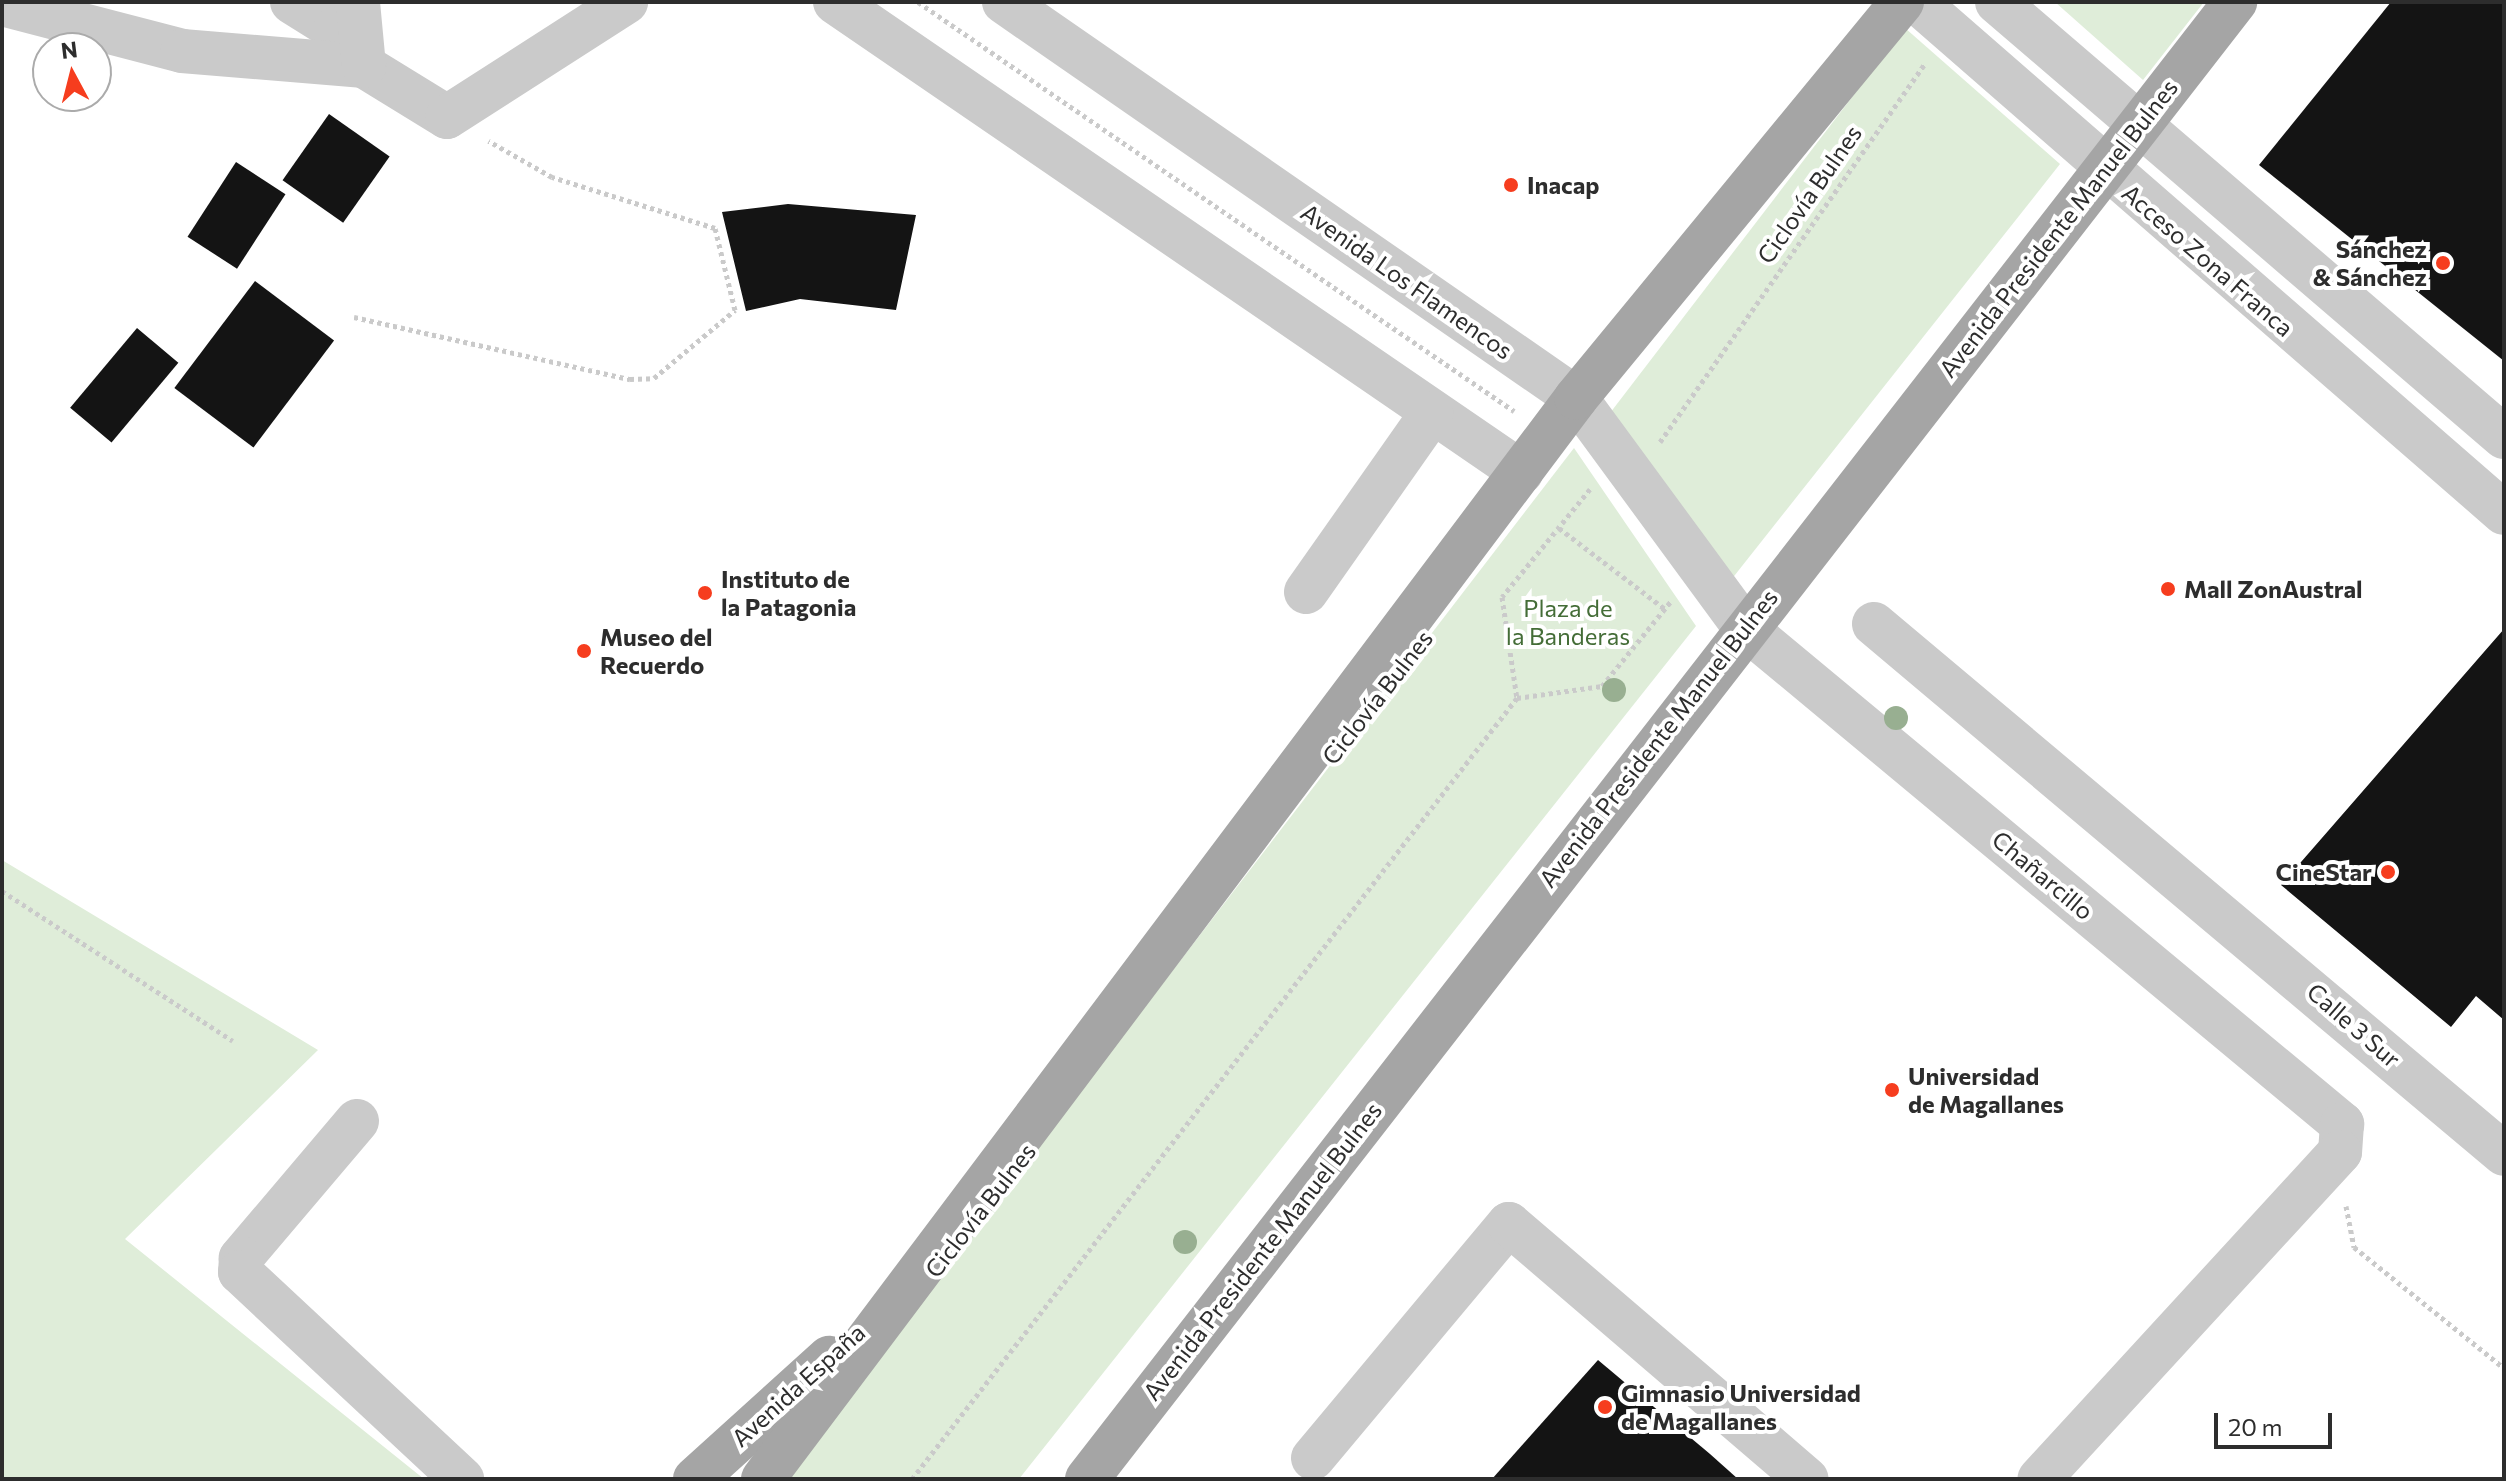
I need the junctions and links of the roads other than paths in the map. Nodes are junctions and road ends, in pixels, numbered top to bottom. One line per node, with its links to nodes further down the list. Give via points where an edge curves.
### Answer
1 (292, 2): 11 (street, via 335,29)
2 (358, 2): 11 (street)
3 (626, 2): 11 (street, via 447,117)
4 (835, 2): 15 (street)
5 (1004, 2): 14 (street, Avenida Los Flamencos)
6 (1902, 2): 14 (main road)
7 (1917, 2): 13 (street, Acceso Zona Franca)
8 (1997, 2): 12 (street)
9 (2235, 2): 12 (main road, Avenida Presidente Manuel Bulnes)
10 (2, 4): 11 (street, via 182,51)
11 (364, 66)
12 (2142, 122): 13 (main road, Avenida Presidente Manuel Bulnes); 16 (street)
13 (2104, 168): 18 (street, Acceso Zona Franca); 21 (main road, Avenida Presidente Manuel Bulnes)
14 (1576, 398): 17 (main road); 21 (street, Avenida Los Flamencos)
15 (1431, 414): 17 (street); 19 (street)
16 (2504, 437)
17 (1533, 456): 24 (main road)
18 (2504, 513)
19 (1306, 592)
20 (1874, 624): 23 (street, Calle 3 Sur)
21 (1744, 627): 29 (main road, Avenida Presidente Manuel Bulnes); 31 (street, Chañarcillo, via 2341,1138)
22 (357, 1121): 26 (street, via 241,1258 240,1272)
23 (2504, 1154)
24 (902, 1292): 27 (main road, Avenida España); 28 (main road)
25 (1313, 1458): 30 (street, via 1509,1224)
26 (462, 1479)
27 (695, 1479)
28 (763, 1479)
29 (1087, 1479)
30 (1807, 1479)
31 (2039, 1479)

